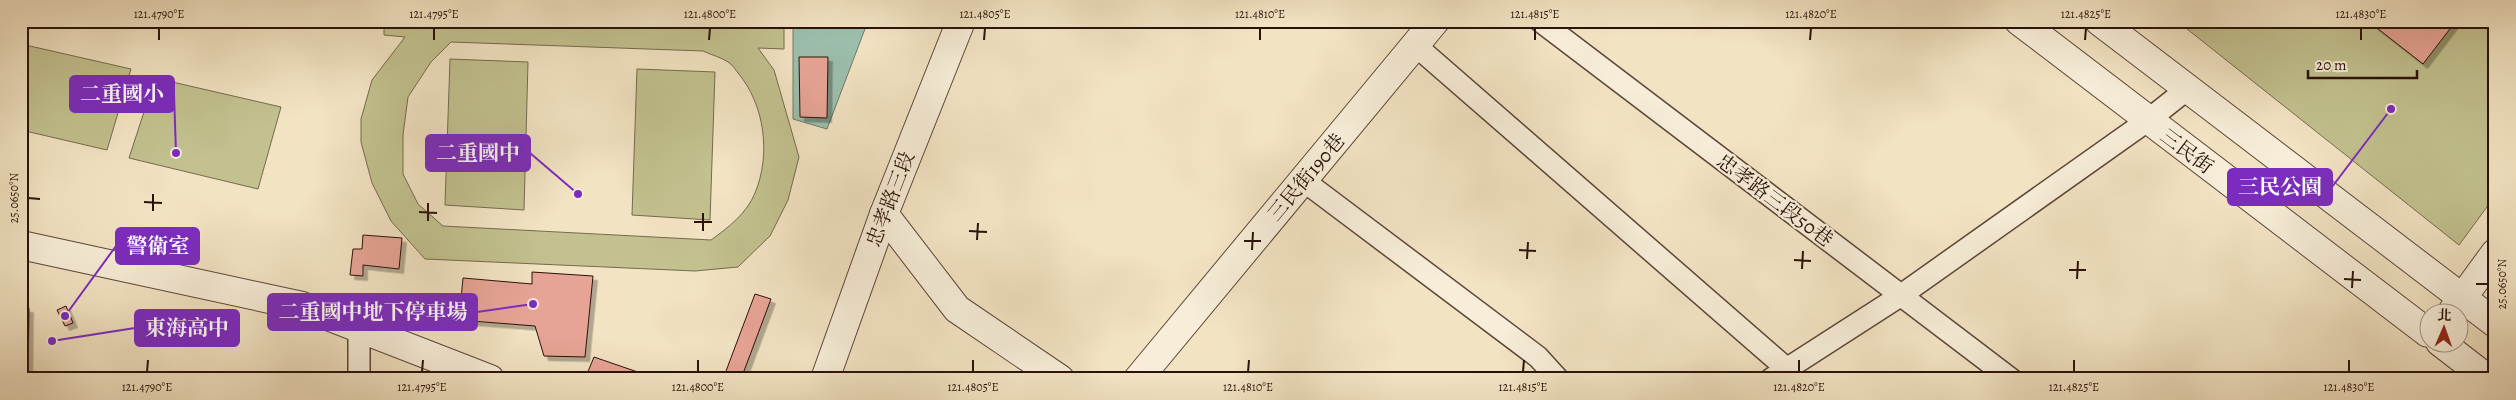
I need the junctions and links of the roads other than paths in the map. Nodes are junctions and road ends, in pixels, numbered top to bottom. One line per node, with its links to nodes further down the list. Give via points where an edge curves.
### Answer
1 (961, 21): 10 (street, 忠孝路三段)
2 (1435, 21): 6 (street, 三民街190巷)
3 (1540, 21): 13 (lane, 忠孝路三段50巷)
4 (2019, 21): 8 (street, 三民街)
5 (2099, 21): 7 (street)
6 (1415, 45): 9 (street, 三民街190巷); 21 (lane)
7 (2186, 90): 8 (lane); 14 (street)
8 (2147, 121): 13 (lane); 18 (street, 三民街)
9 (1304, 181): 26 (street, 三民街190巷); 27 (lane, via 1538,357)
10 (884, 214): 24 (street, 忠孝路三段); 25 (street, via 957,309)
11 (21, 245): 19 (street, via 302,306)
12 (2495, 253): 15 (street)
13 (1900, 296): 21 (lane); 28 (lane, 忠孝路三段50巷)
14 (2453, 302)
15 (2459, 302)
16 (2468, 310): 17 (street)
17 (2495, 323)
18 (2418, 326)
19 (359, 328): 22 (lane); 23 (street)
20 (2453, 352): 29 (street)
21 (1779, 374)
22 (359, 379)
23 (490, 379)
24 (825, 379)
25 (1060, 379)
26 (1138, 379)
27 (1558, 379)
28 (2010, 379)
29 (2488, 379)

